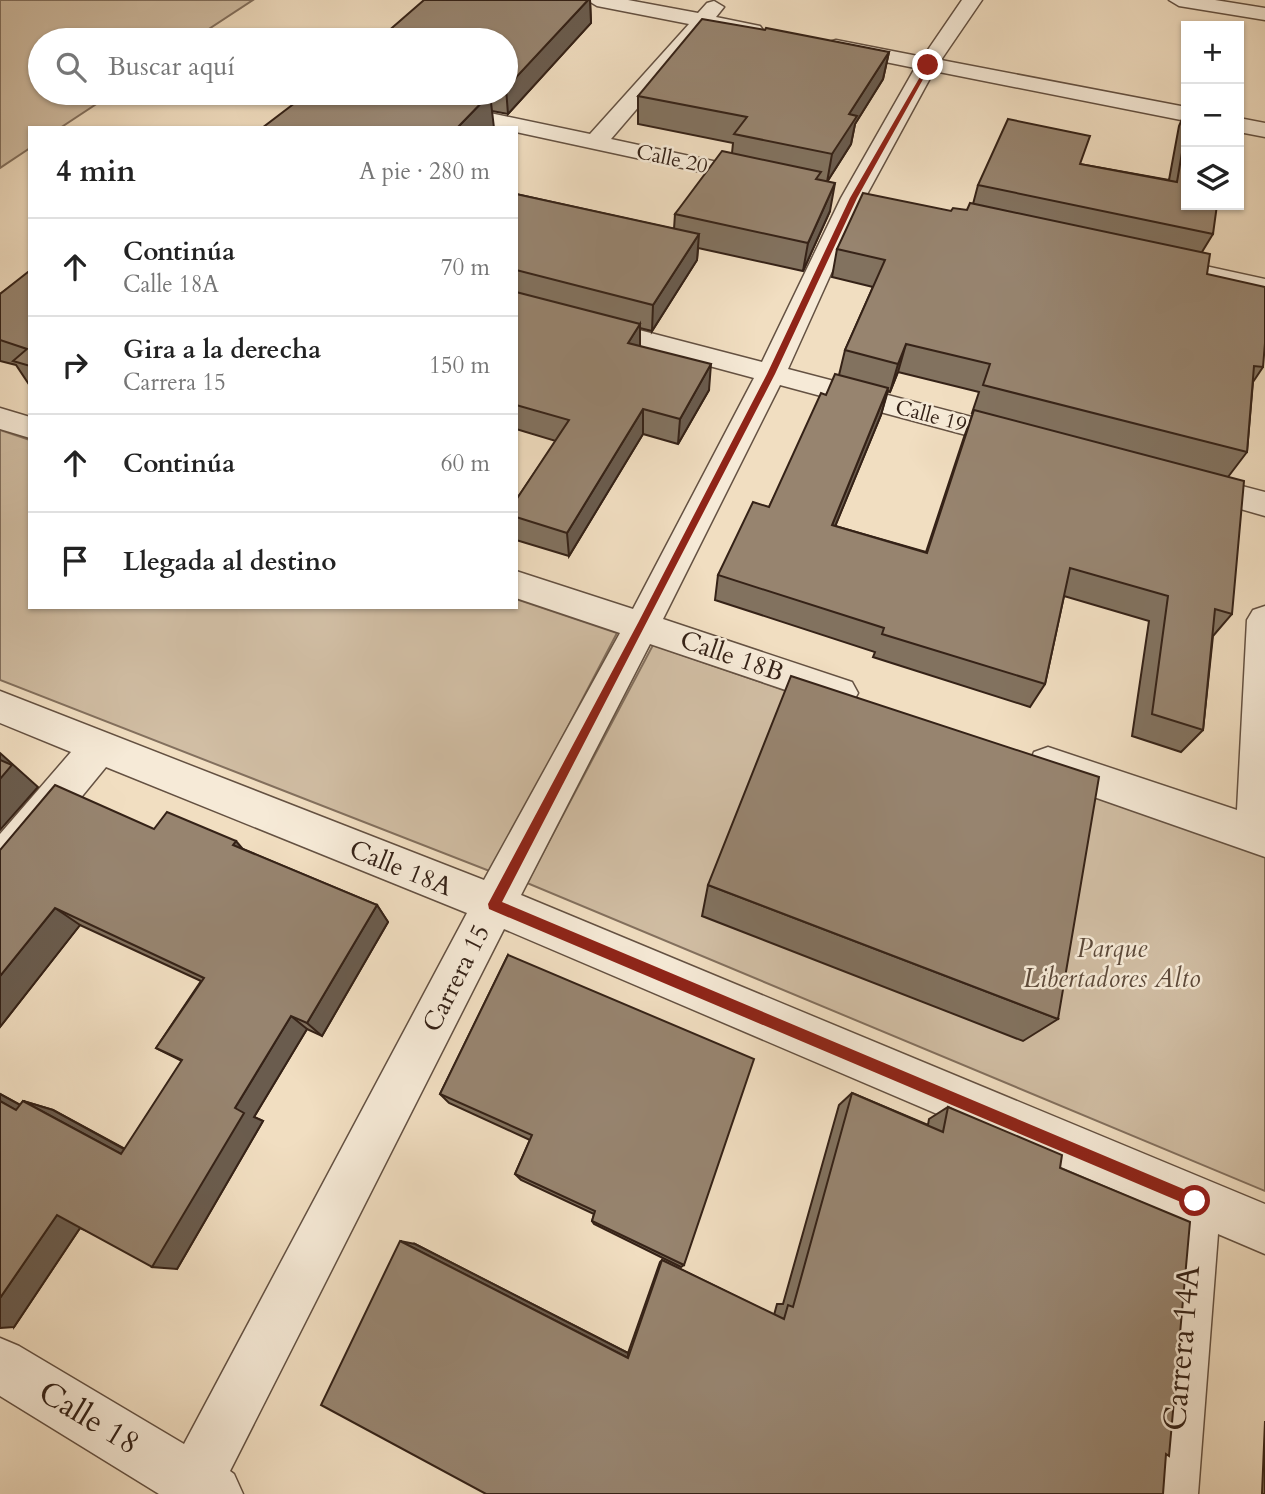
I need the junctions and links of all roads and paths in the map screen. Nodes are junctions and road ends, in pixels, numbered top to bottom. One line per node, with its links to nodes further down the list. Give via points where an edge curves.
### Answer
1 (597, 0): 6 (street)
2 (721, 0): 6 (street)
3 (972, 0): 9 (street, Carrera 15)
4 (1179, 0): 5 (street)
5 (1265, 14)
6 (702, 20): 7 (street); 14 (street)
7 (768, 33)
8 (822, 44): 9 (street)
9 (928, 65): 11 (street); 19 (street, Carrera 15, via 853,198)
10 (422, 105): 14 (street, Calle 20)
11 (1181, 113)
12 (1244, 126): 13 (street)
13 (1265, 130)
14 (596, 142): 15 (street, Calle 20)
15 (786, 183)
16 (1132, 258): 17 (street)
17 (1265, 287)
18 (518, 307): 19 (street, Calle 19)
19 (771, 374): 22 (street, Calle 19); 27 (street, Carrera 15)
20 (0, 418): 21 (street)
21 (28, 427)
22 (1051, 448)
23 (1172, 479): 24 (street)
24 (1265, 504)
25 (518, 585): 27 (street, Calle 18B)
26 (1265, 620): 32 (street)
27 (642, 625): 29 (street, Calle 18B); 34 (street, Carrera 15)
28 (0, 706): 30 (street, Calle 18A)
29 (877, 706)
30 (99, 747): 33 (street); 34 (street, Calle 18A)
31 (1021, 755): 32 (street)
32 (1260, 837)
33 (0, 864)
34 (494, 904): 35 (street, Calle 18A); 38 (street, Carrera 15)
35 (1195, 1201): 36 (street, Calle 18A); 39 (street, Carrera 14A)
36 (1265, 1229)
37 (0, 1365): 38 (street, Calle 18)
38 (199, 1490)
39 (1169, 1494)

